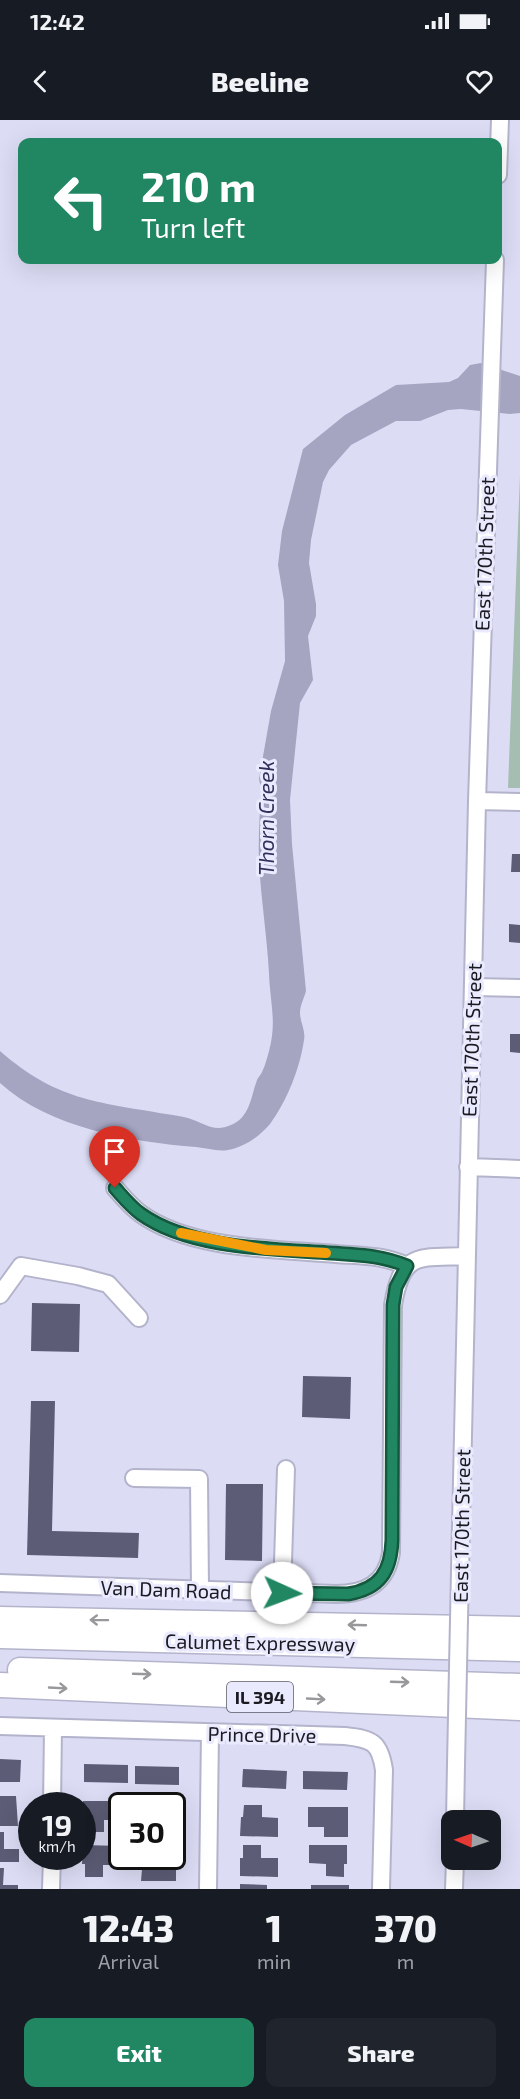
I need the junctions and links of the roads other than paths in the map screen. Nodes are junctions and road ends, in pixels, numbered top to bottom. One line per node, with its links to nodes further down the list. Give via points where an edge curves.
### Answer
1 (500, 120): 2 (street)
2 (499, 138)
3 (495, 264): 4 (street, East 170th Street)
4 (477, 801): 5 (street); 6 (street, East 170th Street)
5 (520, 802)
6 (473, 987): 7 (street); 8 (street, East 170th Street)
7 (520, 988)
8 (468, 1167): 9 (street); 11 (street, East 170th Street)
9 (520, 1169)
10 (115, 1188): 12 (street, via 142,1215 190,1236 266,1250 387,1258)
11 (466, 1256): 12 (street, via 424,1257); 32 (street, East 170th Street, bridge)
12 (407, 1266): 19 (street, Van Dam Road, via 396,1287 393,1305 390,1561 378,1581 358,1593)
13 (0, 1295): 14 (street, via 21,1266 108,1284)
14 (139, 1318)
15 (285, 1469): 19 (street)
16 (134, 1478): 18 (street, via 199,1479)
17 (0, 1583): 18 (street, Van Dam Road)
18 (200, 1590): 19 (street, Van Dam Road)
19 (282, 1593)
20 (0, 1618): 21 (highway, one-way to 20)
21 (520, 1629)
22 (0, 1636): 23 (highway, Calumet Expressway)
23 (520, 1649)
24 (0, 1669): 26 (highway, one-way to 26)
25 (0, 1685): 27 (highway, IL 394, one-way to 27)
26 (520, 1686)
27 (520, 1708)
28 (0, 1726): 29 (street, Prince Drive)
29 (53, 1728): 30 (street, Prince Drive); 31 (street)
30 (210, 1733): 36 (street); 37 (street, Prince Drive, via 345,1736 368,1739 375,1744 384,1770)
31 (52, 1792)
32 (456, 1810)
33 (52, 1870): 35 (street)
34 (455, 1870): 38 (street)
35 (51, 1889)
36 (208, 1889)
37 (381, 1889)
38 (454, 1889)

